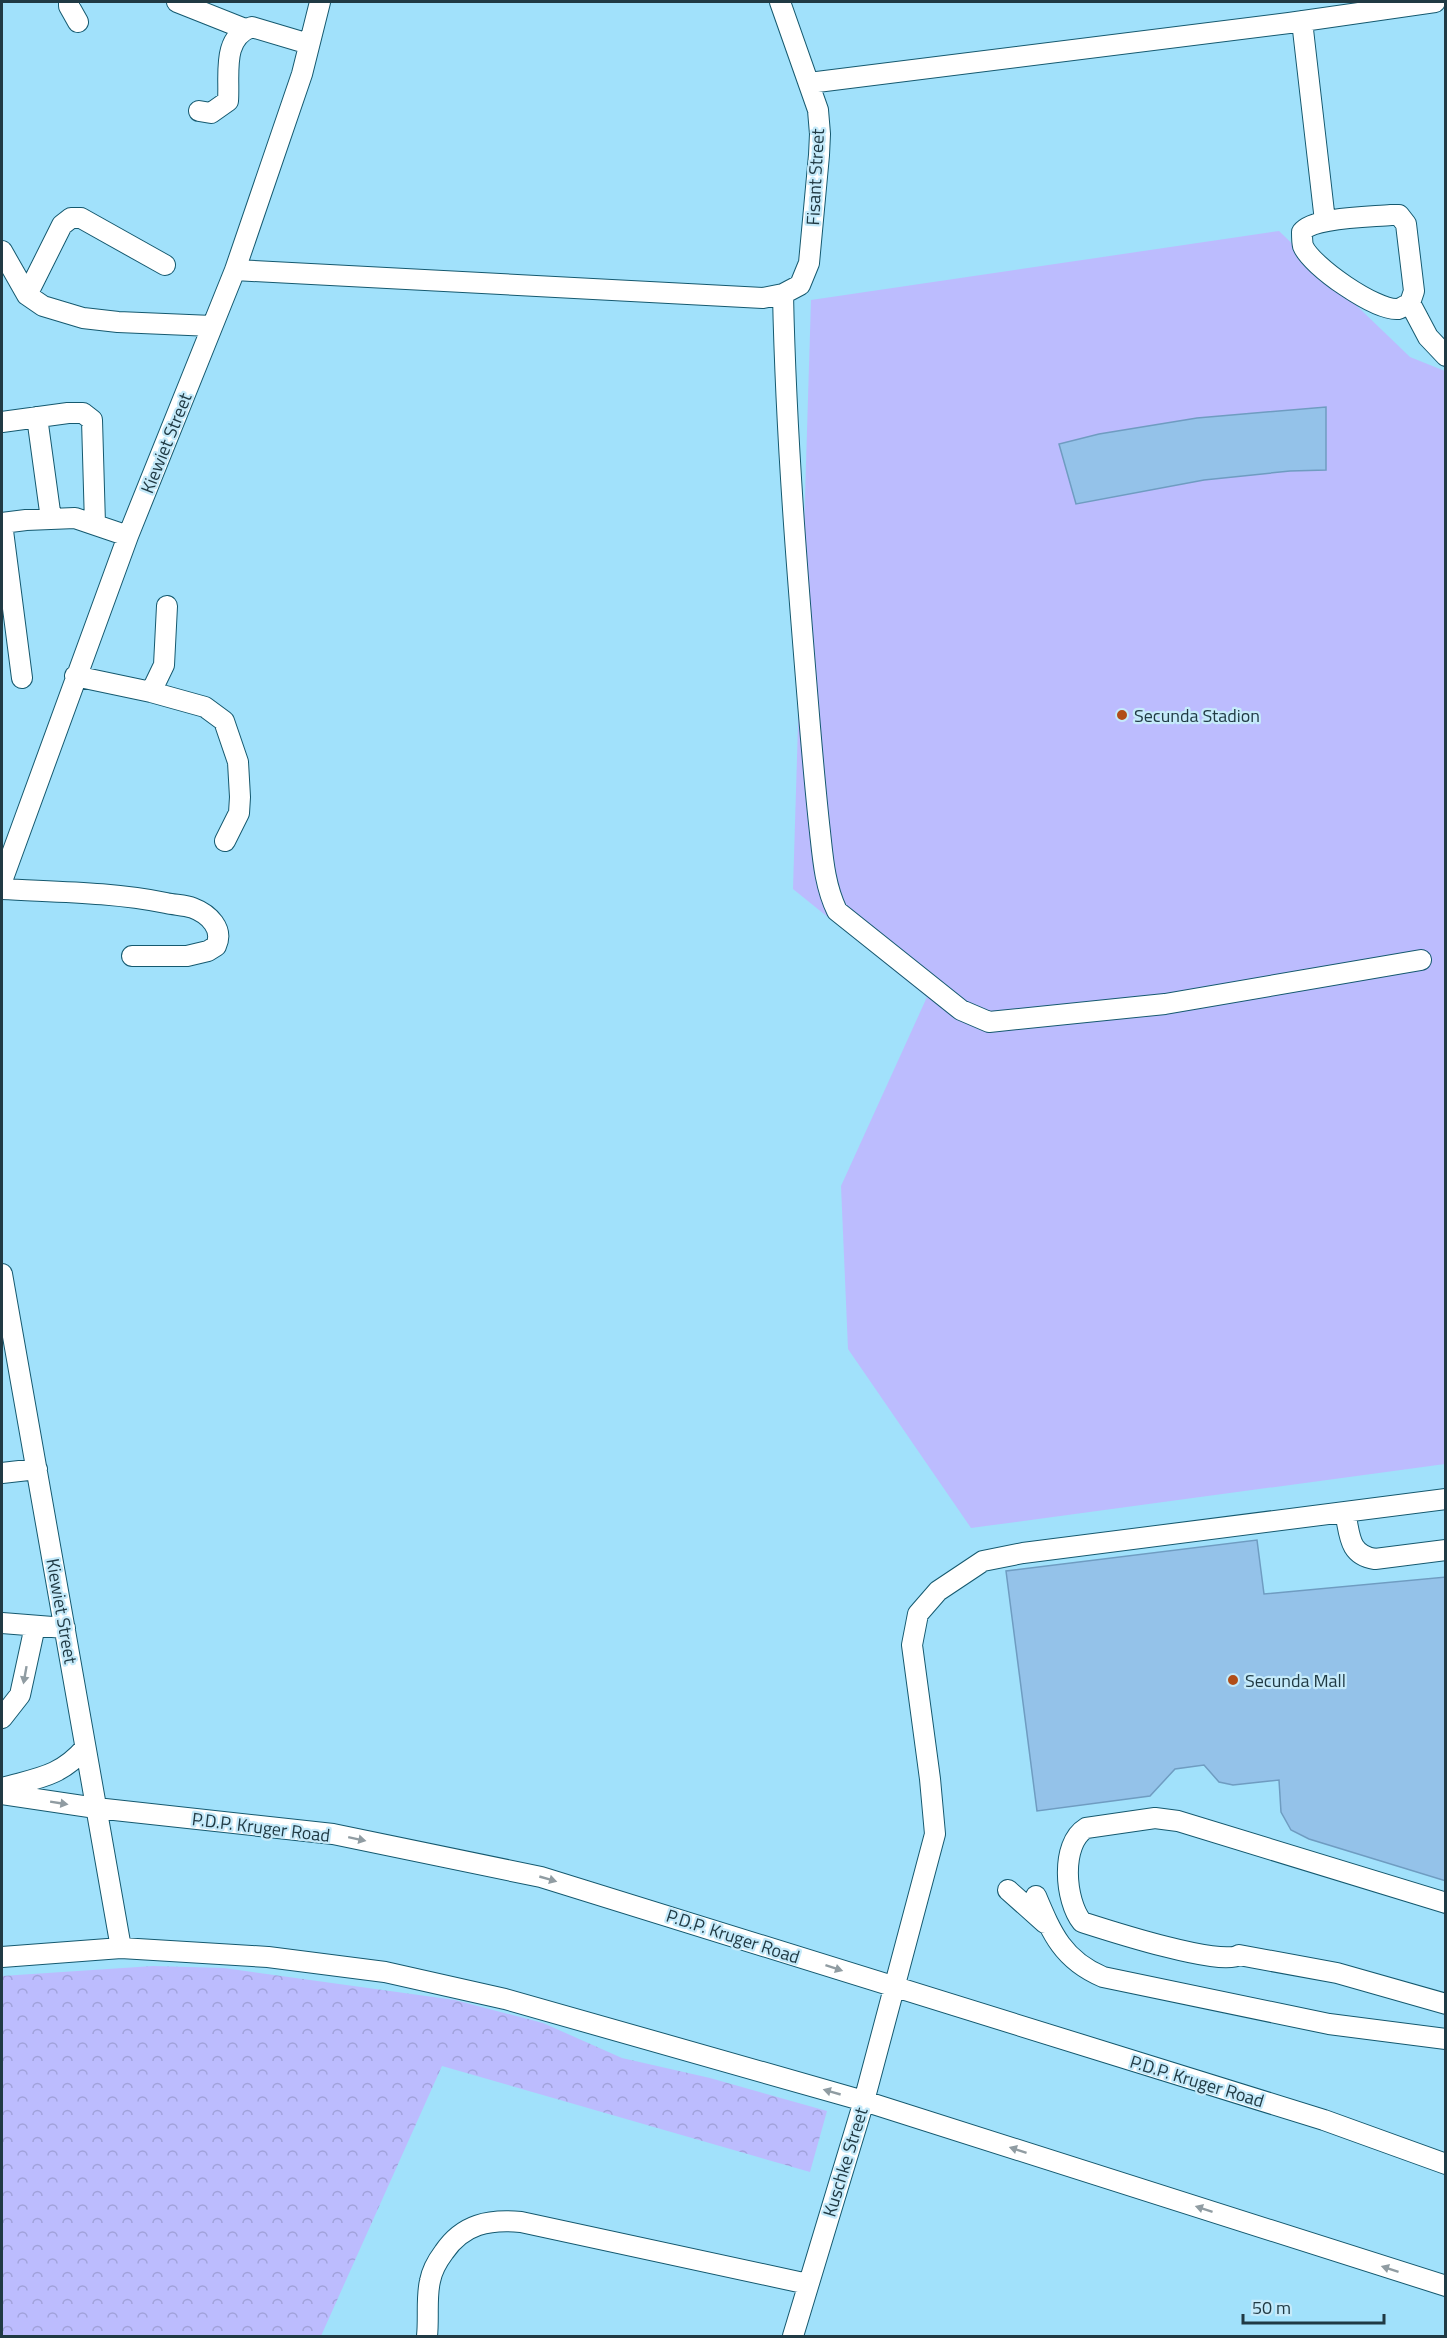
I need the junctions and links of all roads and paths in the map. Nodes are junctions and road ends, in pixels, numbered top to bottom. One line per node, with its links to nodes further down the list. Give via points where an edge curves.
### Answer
1 (69, 2): 7 (street)
2 (177, 2): 8 (street)
3 (320, 2): 9 (street, Kiewiet Street)
4 (780, 2): 10 (street, Fisant Street)
5 (1435, 2): 6 (street)
6 (1302, 21): 10 (street); 12 (street)
7 (78, 22)
8 (245, 29): 9 (street, via 252,27); 11 (street, via 230,48 228,101 211,113)
9 (309, 44): 15 (street, Kiewiet Street, via 299,85)
10 (808, 83): 16 (street, Fisant Street, via 818,110 820,134 809,263)
11 (199, 111)
12 (1325, 221): 18 (street, via 1391,215 1404,219 1414,291); 18 (street, via 1304,229 1303,245 1333,276 1360,297 1391,308 1399,309)
13 (2, 251): 17 (street)
14 (165, 265): 17 (street, via 81,218 71,218 62,225)
15 (235, 270): 16 (street, via 763,298); 19 (street, Kiewiet Street)
16 (791, 290): 35 (street, Fisant Street, via 785,390 796,566 825,873 837,911 961,1011 989,1022 1165,1004)
17 (27, 295): 19 (street, via 43,306 83,318)
18 (1410, 303): 20 (street, via 1428,337)
19 (212, 326): 26 (street, Kiewiet Street)
20 (1446, 356)
21 (38, 417): 22 (street); 23 (street); 25 (street, via 83,413 92,420)
22 (2, 422)
23 (51, 519): 24 (street); 25 (street)
24 (2, 523): 29 (street)
25 (95, 524): 26 (street)
26 (128, 536): 28 (street, Kiewiet Street)
27 (167, 606): 30 (street, via 164,665)
28 (75, 676): 30 (street); 32 (street, Kiewiet Street)
29 (22, 678)
30 (151, 692): 31 (street, via 205,706 224,721 238,762 240,797 238,813)
31 (225, 841)
32 (2, 881)
33 (2, 890): 34 (street, via 136,897 193,909 209,917 218,932 216,946 196,955)
34 (132, 956)
35 (1421, 960)
36 (2, 1274): 37 (street, Kiewiet Street)
37 (37, 1469): 38 (street); 44 (street, Kiewiet Street)
38 (2, 1473)
39 (1446, 1499): 40 (street, Kuschke Street)
40 (1345, 1512): 41 (street, via 1354,1548 1364,1558); 56 (street, Kuschke Street, via 1023,1553 983,1561 938,1591 918,1614 912,1644 934,1834)
41 (1446, 1550)
42 (2, 1623): 43 (street)
43 (35, 1626): 44 (street); 45 (street, one-way to 45, via 20,1695)
44 (65, 1628): 46 (street, Kiewiet Street)
45 (2, 1718)
46 (85, 1748): 47 (street, via 57,1773); 49 (street, Kiewiet Street)
47 (2, 1788)
48 (2, 1794): 49 (street, P.D.P. Kruger Road, one-way to 49)
49 (96, 1808): 54 (street, Kiewiet Street); 56 (street, P.D.P. Kruger Road, one-way to 56, via 333,1834 541,1877)
50 (1008, 1890): 53 (street)
51 (1036, 1896): 53 (street)
52 (1446, 1903): 57 (street, via 1178,1821 1155,1818 1086,1828 1070,1850 1072,1904 1082,1922 1185,1952 1231,1958 1239,1955 1337,1973)
53 (1049, 1927): 58 (street, via 1078,1964 1103,1977 1329,2024)
54 (120, 1948): 55 (street); 59 (street, one-way to 54, via 505,1999 385,1972 268,1957)
55 (2, 1957)
56 (894, 1987): 59 (street, Kuschke Street); 60 (street, P.D.P. Kruger Road, via 1324,2120)
57 (1446, 2004)
58 (1446, 2039)
59 (864, 2101): 61 (street, Kuschke Street); 62 (street, one-way to 59)
60 (1446, 2164)
61 (808, 2284): 63 (street, via 501,2220 468,2228 453,2239 437,2261 430,2281); 64 (street, Kuschke Street)
62 (1446, 2286)
63 (427, 2337)
64 (793, 2337)

